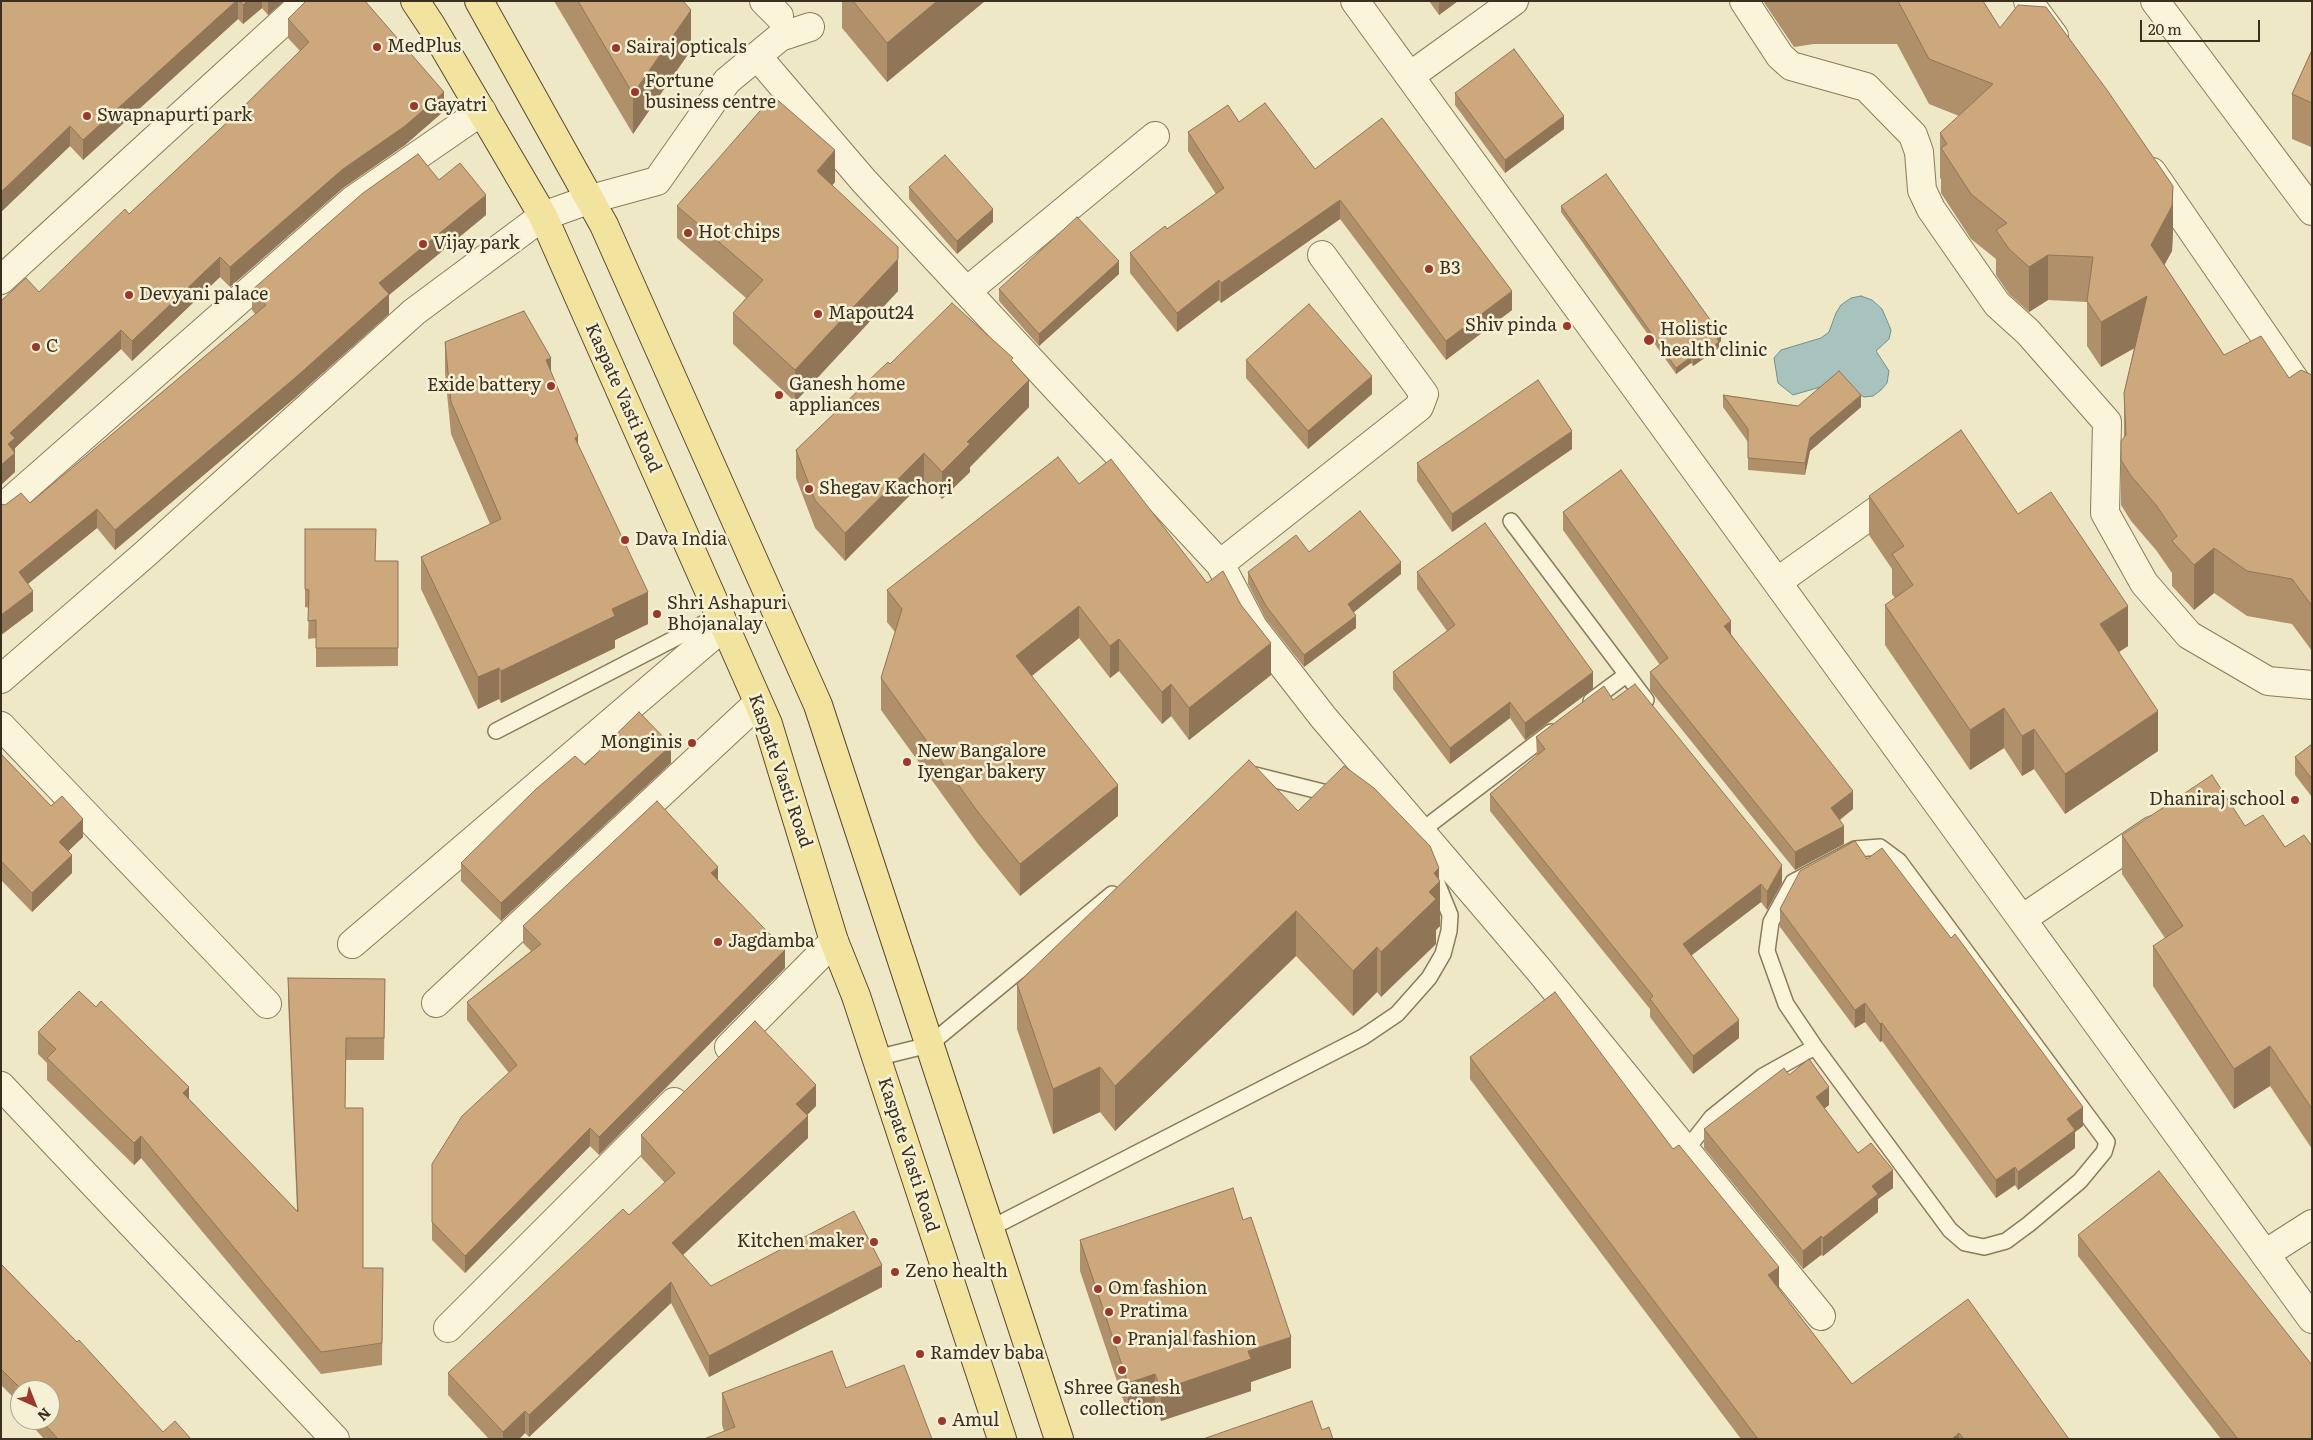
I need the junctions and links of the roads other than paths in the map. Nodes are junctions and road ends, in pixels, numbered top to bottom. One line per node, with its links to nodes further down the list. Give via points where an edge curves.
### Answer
1 (306, 1): 20 (street)
2 (415, 1): 13 (main road, Kaspate Vasti Road)
3 (480, 1): 16 (main road)
4 (1354, 1): 12 (street)
5 (1514, 1): 12 (street)
6 (1744, 1): 31 (street, via 1780,56 1791,66 1866,87 1913,135 1919,152 1922,190 1931,209 1997,304 2028,332 2107,422 2105,513 2144,583 2189,635 2268,681)
7 (2028, 1): 11 (street)
8 (2155, 1): 17 (street)
9 (810, 26): 10 (street, via 780,37)
10 (757, 56): 16 (street, via 727,81 657,181); 21 (street, via 864,181)
11 (2070, 58)
12 (1410, 76): 27 (street)
13 (482, 111): 18 (main road, Kaspate Vasti Road); 24 (street, via 353,200)
14 (1155, 136): 21 (street)
15 (2136, 150): 22 (street)
16 (591, 199): 18 (street); 49 (main road, via 818,705)
17 (2312, 211)
18 (543, 216): 28 (main road, Kaspate Vasti Road); 30 (street, via 414,312)
19 (1322, 255): 26 (street, via 1424,394 1419,407)
20 (1, 280)
21 (967, 291): 26 (street)
22 (2312, 405)
23 (1920, 480): 27 (street)
24 (1, 509)
25 (1511, 521): 29 (lane)
26 (1220, 564): 41 (street, via 1253,627 1323,717)
27 (1777, 582): 44 (street)
28 (722, 621): 32 (main road, Kaspate Vasti Road); 37 (lane); 46 (street)
29 (1626, 675): 33 (lane); 34 (lane)
30 (1, 679)
31 (2312, 685)
32 (758, 703): 45 (main road, Kaspate Vasti Road, via 768,724); 47 (street)
33 (1579, 711)
34 (1657, 713)
35 (1563, 723): 41 (lane)
36 (1, 726): 48 (street)
37 (496, 731)
38 (1232, 794): 39 (lane, via 1255,774 1339,796)
39 (1355, 807)
40 (2177, 814): 44 (street)
41 (1421, 831): 53 (street)
42 (1422, 863): 55 (lane, via 1435,878 1450,915 1449,931 1443,954 1429,978 1397,1014 1364,1037)
43 (1125, 883): 49 (lane)
44 (2022, 920): 56 (street)
45 (834, 942): 51 (main road, Kaspate Vasti Road); 59 (street)
46 (352, 944)
47 (436, 1003)
48 (267, 1004)
49 (929, 1045): 51 (lane); 55 (main road)
50 (1815, 1047): 50 (lane, via 1786,1004 1767,951 1770,922 1790,878 1855,849 1880,847 1899,861 2107,1142 2104,1152 2080,1181 2006,1241 1984,1247 1966,1243 1950,1230); 53 (lane, via 1763,1076 1712,1117)
51 (876, 1058): 61 (main road, Kaspate Vasti Road)
52 (1, 1086): 60 (street)
53 (1686, 1150): 57 (street)
54 (2312, 1224): 56 (street)
55 (989, 1229): 62 (main road)
56 (2265, 1254): 58 (street)
57 (1821, 1316)
58 (2312, 1319)
59 (448, 1328)
60 (335, 1439)
61 (1002, 1439)
62 (1059, 1439)

